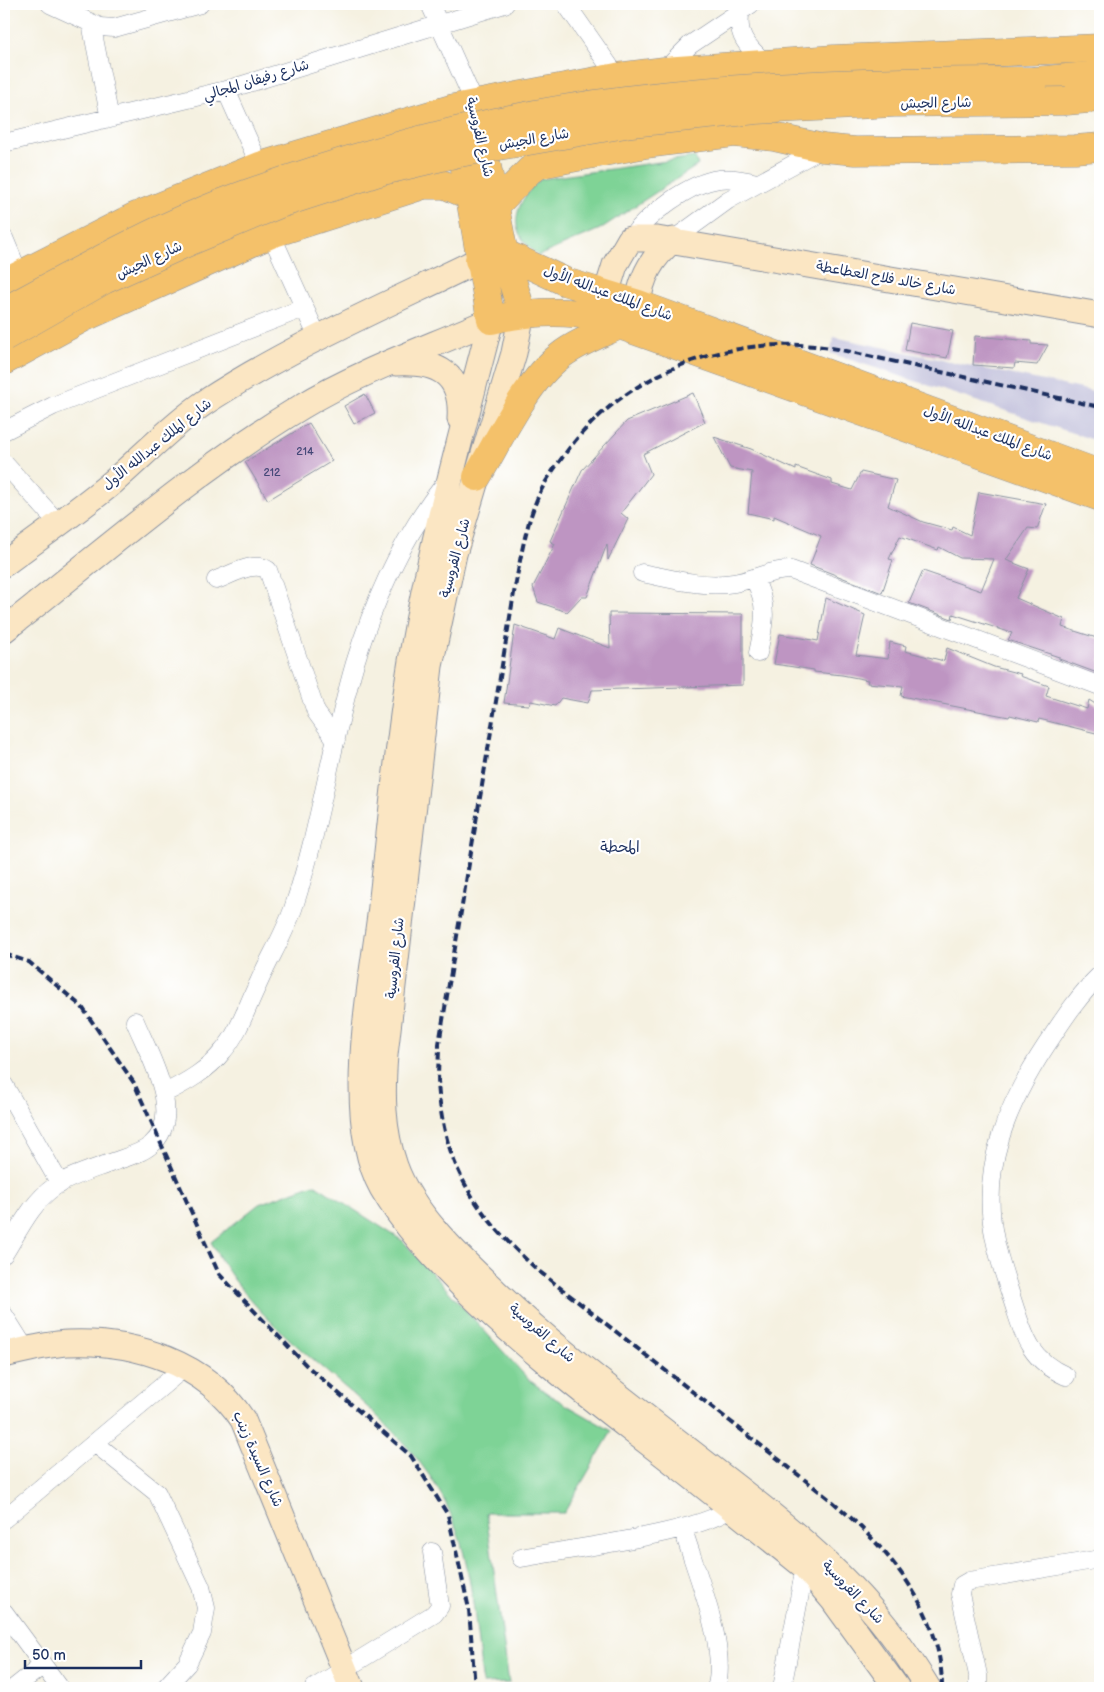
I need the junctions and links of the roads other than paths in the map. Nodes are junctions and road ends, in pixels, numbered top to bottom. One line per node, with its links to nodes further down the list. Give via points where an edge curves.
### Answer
1 (50, 4): 7 (street)
2 (200, 4): 7 (street, via 126,26 114,28)
3 (430, 4): 8 (street, شارع الفروسية)
4 (505, 4): 8 (street, شارع رفيفان المجالي)
5 (566, 4): 13 (street)
6 (746, 7): 10 (street, via 739,25 743,40); 11 (street, via 690,45)
7 (91, 23): 17 (street)
8 (438, 23): 14 (street, شارع رفيفان المجالي); 16 (street, شارع الفروسية)
9 (1100, 48): 10 (main road)
10 (765, 63): 11 (main road)
11 (664, 71): 13 (main road)
12 (1100, 75): 33 (main road, شارع الجيش, bridge, via 1034,81 893,81 739,89 625,100 528,115 434,135 244,195 125,247)
13 (617, 77): 16 (main road)
14 (226, 90): 17 (street, شارع رفيفان المجالي); 21 (street)
15 (1100, 98): 38 (main road, شارع الجيش, bridge, via 756,110 631,123 459,153 379,172 278,205 104,280)
16 (464, 106): 21 (main road); 23 (main road, شارع الفروسية); 24 (main road, شارع الفروسية)
17 (110, 119): 18 (street, شارع رفيفان المجالي)
18 (4, 143)
19 (1100, 147): 20 (main road, via 887,152)
20 (823, 148): 22 (street); 24 (main road, via 774,137 734,133 646,144 541,164 530,170)
21 (260, 166): 30 (main road, via 134,216)
22 (757, 183): 27 (street, via 728,178 706,183 658,208); 28 (street, via 713,208)
23 (470, 196): 25 (main road, via 445,185 424,185); 29 (main road, شارع الفروسية)
24 (495, 206): 29 (main road, شارع الفروسية)
25 (271, 234): 32 (street); 40 (main road, via 83,318)
26 (4, 238): 30 (street)
27 (630, 238): 28 (main road, شارع خالد فلاح العطاعطة); 31 (main road, via 615,265)
28 (672, 240): 35 (main road, via 648,268); 36 (main road, شارع خالد فلاح العطاعطة, via 745,264)
29 (492, 257): 31 (main road, شارع الملك عبدالله الأول); 34 (main road, شارع الفروسية); 37 (main road, شارع الفروسية); 39 (main road, شارع الملك عبدالله الأول)
30 (10, 276)
31 (606, 294): 35 (main road, شارع الملك عبدالله الأول)
32 (304, 308): 39 (street); 42 (street, via 53,406)
33 (4, 311)
34 (522, 313): 35 (main road, شارع الملك عبدالله الأول); 37 (main road, شارع الملك عبدالله الأول); 46 (main road, شارع الفروسية, via 514,353)
35 (630, 314): 45 (main road, شارع الملك عبدالله الأول); 46 (main road, via 560,356 542,374); 48 (main road, شارع الملك عبدالله الأول, via 782,385)
36 (1100, 315)
37 (491, 320): 41 (main road, شارع الملك عبدالله الأول); 43 (main road, شارع الفروسية)
38 (4, 337)
39 (318, 340): 49 (main road, شارع الملك عبدالله الأول, via 204,404 112,483)
40 (4, 361)
41 (388, 364): 43 (main road, via 425,363 437,367 453,382 460,410); 54 (main road, شارع الملك عبدالله الأول, via 302,406 256,437 166,501)
42 (4, 431)
43 (458, 449): 47 (main road, شارع الفروسية)
44 (4, 463): 49 (street)
45 (1100, 474)
46 (477, 477): 69 (main road, شارع الفروسية, via 452,563 427,684 385,1055 383,1107 387,1137 395,1167 406,1190 431,1224 471,1268 540,1333)
47 (450, 478): 57 (street, via 406,538 377,600 355,664); 69 (main road, شارع الفروسية, via 410,664 369,1003 362,1101 371,1166 406,1224 444,1268 508,1332 558,1373)
48 (1100, 497)
49 (58, 523): 50 (main road, شارع الملك عبدالله الأول)
50 (4, 564)
51 (642, 573): 52 (street, via 708,586)
52 (754, 579): 55 (street, via 762,592 766,615); 56 (street, via 791,570)
53 (216, 580): 57 (street, via 254,566 268,570 316,712)
54 (4, 630)
55 (758, 653)
56 (1100, 686)
57 (336, 740): 61 (street, via 291,915 233,1037 210,1064 188,1082)
58 (1100, 975): 67 (street, via 1067,1014 1023,1081 1004,1123 992,1169 994,1239 1022,1330 1043,1363)
59 (135, 1021): 61 (street)
60 (4, 1085): 62 (street)
61 (165, 1093): 62 (street, via 163,1128 151,1145)
62 (60, 1184): 63 (street, via 36,1204)
63 (4, 1254)
64 (4, 1315): 65 (street)
65 (15, 1352): 66 (main road, شارع السيدة زينب, via 67,1343 121,1346)
66 (185, 1367): 68 (street); 78 (main road, شارع السيدة زينب, via 213,1385 231,1402 243,1420)
67 (1066, 1376)
68 (96, 1444): 70 (street); 81 (street, via 157,1493 201,1587 206,1608 202,1633 187,1664)
69 (739, 1501): 71 (street); 75 (main road, شارع الفروسية); 86 (main road, شارع الفروسية, via 810,1547 885,1626)
70 (4, 1519)
71 (683, 1529): 73 (street); 83 (street, via 718,1643 721,1665)
72 (432, 1552): 78 (street, via 440,1606)
73 (521, 1558)
74 (1100, 1559): 87 (street, via 962,1585 960,1594)
75 (805, 1567): 84 (street); 85 (main road, شارع الفروسية)
76 (4, 1612): 77 (street)
77 (43, 1665): 79 (street); 80 (street)
78 (349, 1679): 82 (street)
79 (14, 1688)
80 (60, 1688)
81 (165, 1688)
82 (314, 1688)
83 (716, 1688)
84 (782, 1688)
85 (897, 1688)
86 (928, 1688)
87 (978, 1688)

